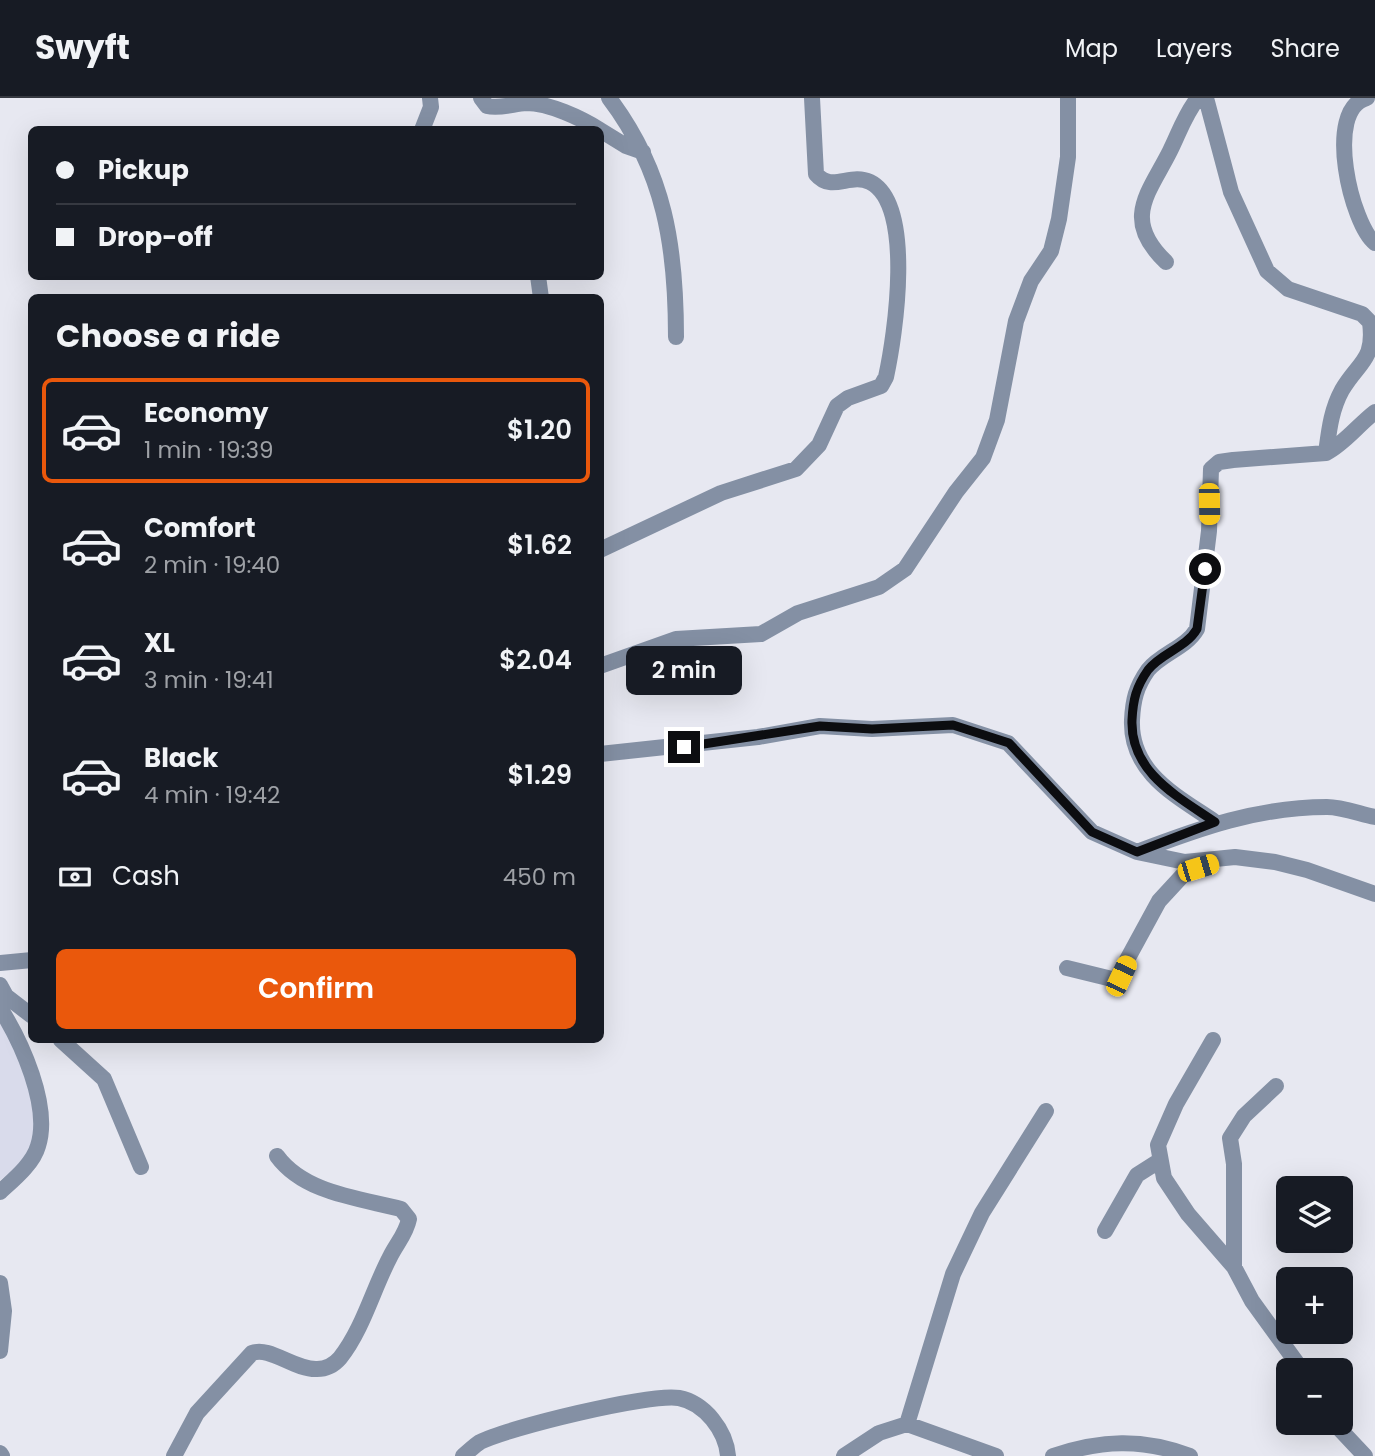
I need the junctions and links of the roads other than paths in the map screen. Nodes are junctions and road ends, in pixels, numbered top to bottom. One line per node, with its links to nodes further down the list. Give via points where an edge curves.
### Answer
1 (430, 98): 9 (street)
2 (481, 98): 10 (street, via 495,108 535,104)
3 (609, 98): 12 (street)
4 (812, 98): 18 (street, via 816,174 822,182 833,184 857,179 869,182 890,203 899,286 886,377 881,386 837,406 819,445 796,469 721,493)
5 (1068, 98): 19 (street, via 1068,157 1059,219 1051,251 1031,281 1016,321 997,419 983,458 905,569 879,587 798,613 761,634 676,639)
6 (1198, 98): 14 (street, via 1143,203 1149,241)
7 (1206, 98): 17 (street, via 1231,192 1267,271 1288,289 1370,322 1367,361 1343,388 1331,413)
8 (1367, 98): 13 (street, via 1350,112 1342,135 1362,227)
9 (424, 126)
10 (594, 126)
11 (604, 132): 12 (street)
12 (643, 152): 15 (street, via 661,197 676,274)
13 (1375, 243)
14 (1166, 262)
15 (676, 337)
16 (1375, 412): 17 (street)
17 (1326, 453): 22 (street, via 1219,462 1211,469 1197,629 1192,638 1149,669 1133,696 1131,738 1143,767 1166,789)
18 (604, 548)
19 (604, 665)
20 (604, 754): 23 (street, via 733,741 820,726 953,725 1009,743 1092,832)
21 (1375, 817): 22 (street, via 1329,807)
22 (1215, 822): 23 (street)
23 (1137, 852): 24 (street, via 1185,862)
24 (1235, 857): 25 (street, via 1307,870); 28 (street, via 1183,875 1152,912 1116,980)
25 (1375, 894)
26 (28, 960): 27 (street)
27 (0, 963)
28 (1067, 968)
29 (0, 985): 31 (street, via 6,996)
30 (0, 1008): 39 (street, via 32,1072 40,1126 38,1149)
31 (28, 1013)
32 (1213, 1040): 37 (street, via 1158,1144)
33 (64, 1043): 38 (street, via 104,1079)
34 (1276, 1086): 41 (street, via 1244,1116 1230,1138)
35 (1046, 1111): 45 (street, via 982,1213 953,1274)
36 (277, 1156): 47 (street, via 292,1174 307,1182 401,1209 409,1219 407,1229 339,1359 316,1370 289,1365 266,1352 251,1353 197,1413)
37 (1160, 1161): 40 (street, via 1137,1175); 41 (street, via 1164,1178 1188,1214)
38 (141, 1167)
39 (0, 1192)
40 (1105, 1231)
41 (1234, 1266): 44 (street, via 1252,1301)
42 (0, 1283): 43 (street, via 4,1311)
43 (0, 1351)
44 (1293, 1358)
45 (906, 1424): 50 (street, via 878,1433); 51 (street)
46 (1345, 1435): 54 (street)
47 (174, 1456)
48 (463, 1456): 49 (street, via 480,1442 514,1431 656,1397 681,1398 702,1409 717,1423)
49 (729, 1456)
50 (844, 1456)
51 (996, 1456)
52 (1053, 1456): 53 (street, via 1094,1444 1129,1441)
53 (1190, 1456)
54 (1365, 1456)

